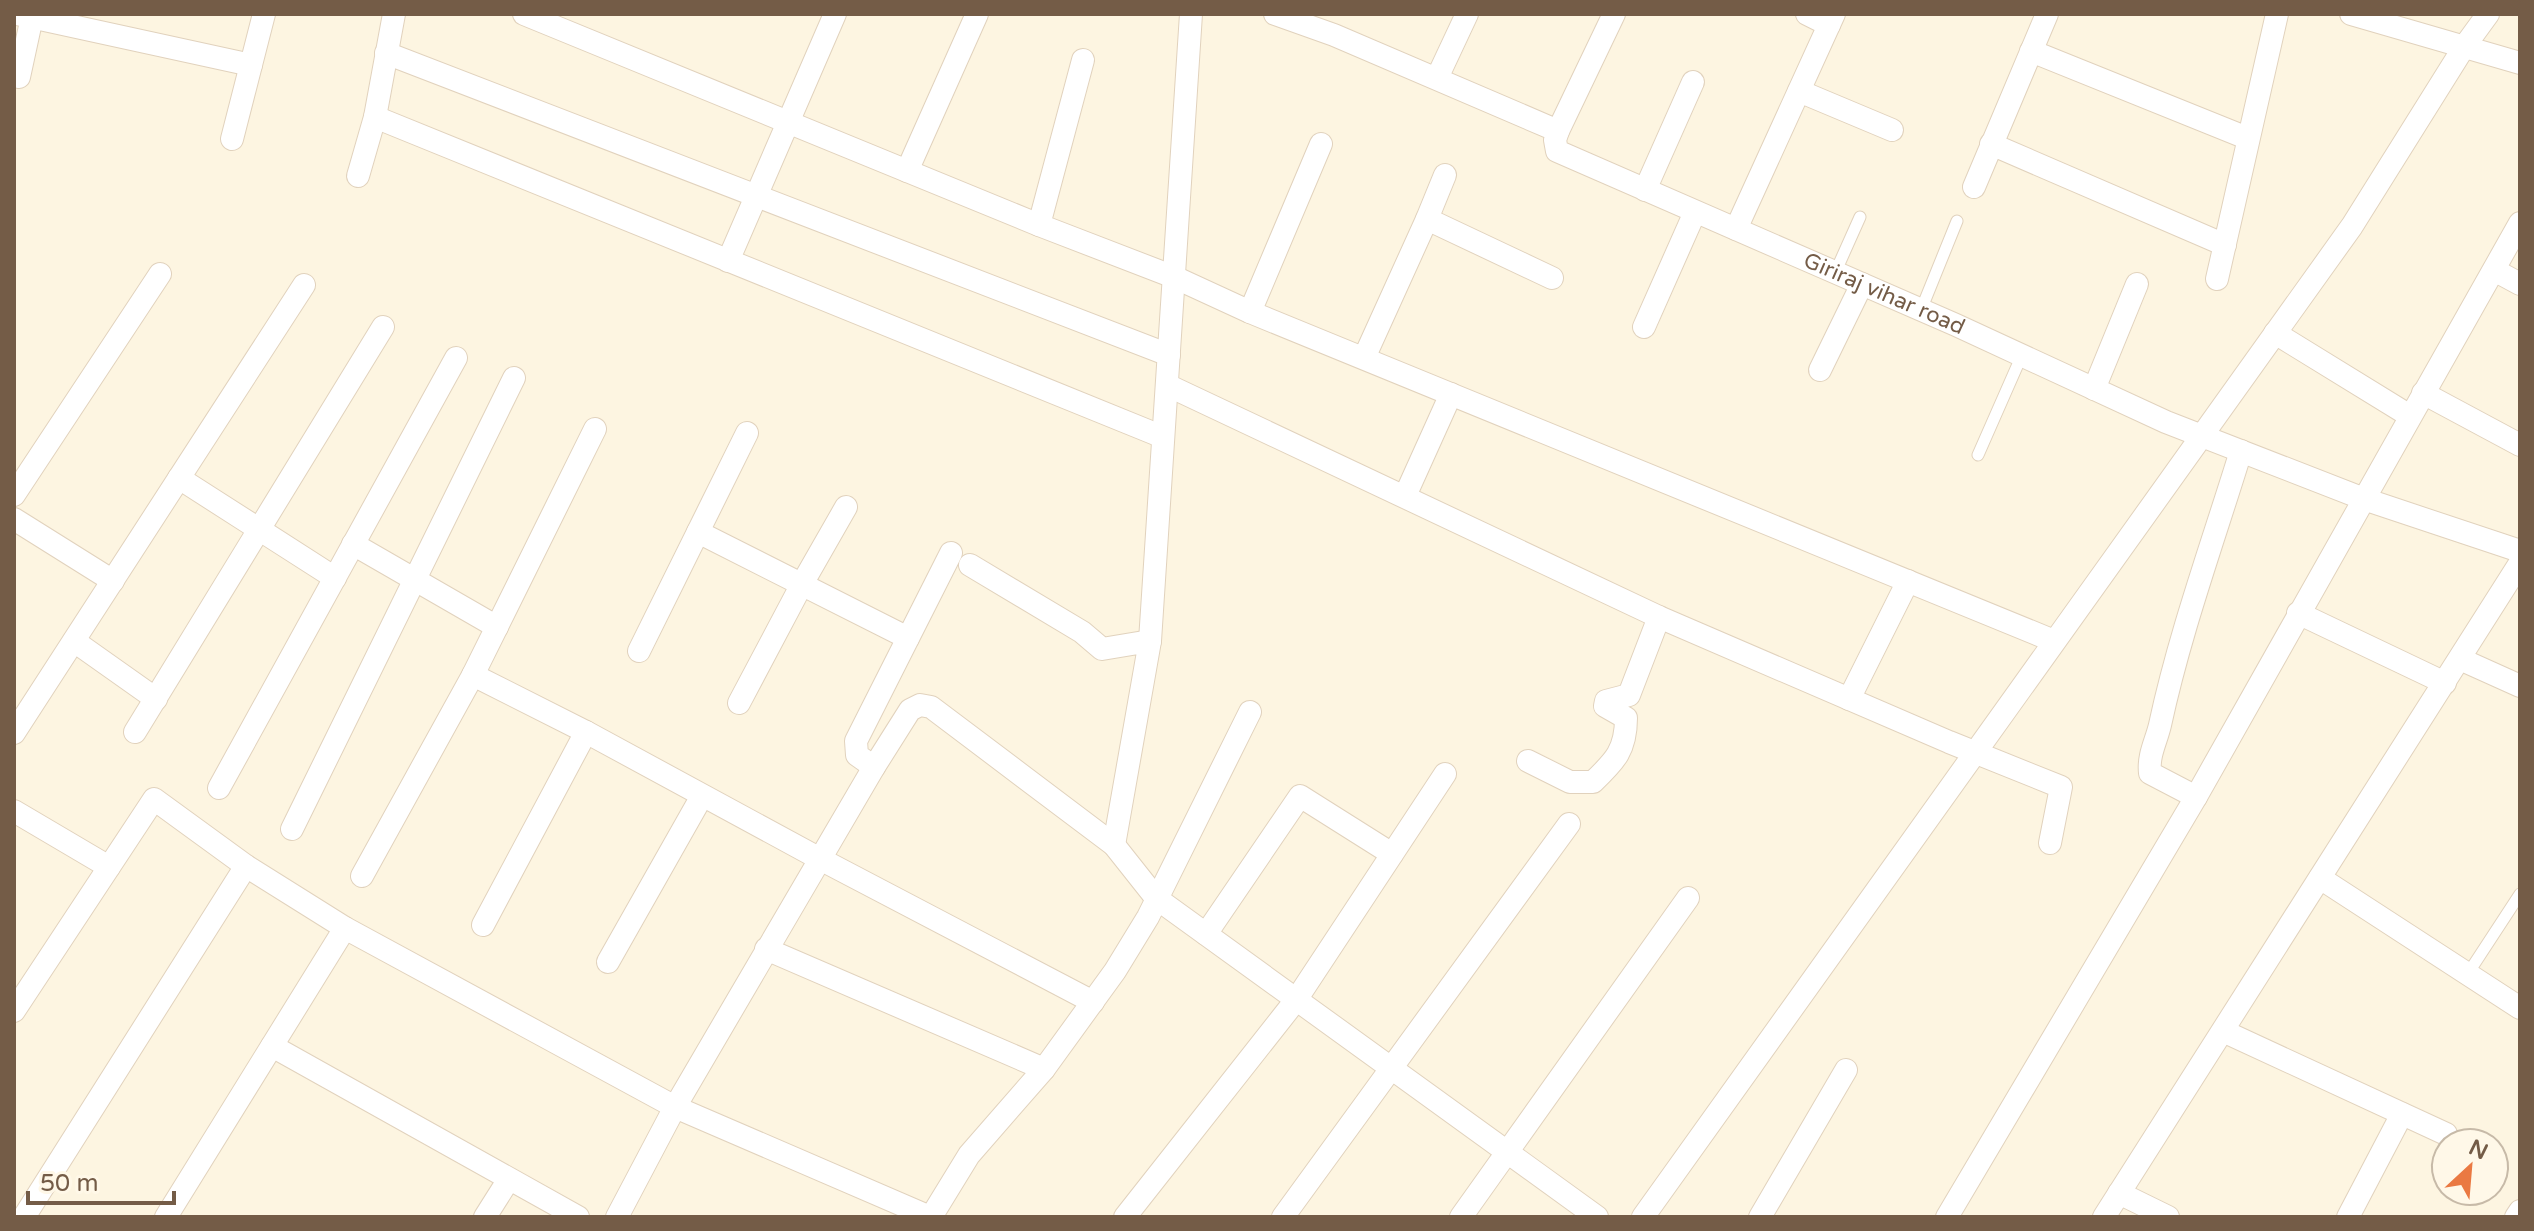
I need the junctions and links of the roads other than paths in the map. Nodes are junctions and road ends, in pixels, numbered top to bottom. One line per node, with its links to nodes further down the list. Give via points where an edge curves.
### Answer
1 (264, 14): 24 (street)
2 (394, 14): 21 (street)
3 (524, 14): 30 (street)
4 (835, 14): 30 (street)
5 (977, 14): 37 (street)
6 (1191, 14): 55 (street)
7 (1275, 14): 18 (street)
8 (1467, 14): 26 (street)
9 (1614, 14): 32 (street)
10 (1807, 14): 17 (street)
11 (2047, 14): 20 (street)
12 (2277, 14): 33 (street)
13 (2351, 14): 16 (street)
14 (2488, 14): 19 (street)
15 (24, 16): 24 (street); 25 (street)
16 (2389, 19): 19 (street)
17 (1832, 20): 28 (street)
18 (1326, 22): 26 (street)
19 (2464, 47): 23 (street); 66 (street, via 2352,226)
20 (2031, 51): 33 (street); 36 (street)
21 (386, 53): 29 (street); 42 (street)
22 (1083, 60): 48 (street)
23 (2520, 63)
24 (251, 65): 34 (street)
25 (19, 77)
26 (1437, 78): 32 (street)
27 (1693, 82): 41 (street)
28 (1799, 91): 31 (street); 49 (street)
29 (375, 117): 39 (street); 51 (street)
30 (788, 122): 37 (street); 42 (street)
31 (1892, 130)
32 (1558, 131): 41 (street, Giriraj vihar road, via 1557,151)
33 (2247, 138): 50 (street)
34 (232, 139)
35 (1321, 144): 63 (street)
36 (1991, 144): 40 (street); 50 (street)
37 (907, 171): 48 (street)
38 (1445, 175): 45 (street)
39 (358, 176)
40 (1974, 187)
41 (1645, 190): 43 (street, Giriraj vihar road)
42 (756, 196): 51 (street); 67 (street)
43 (1695, 212): 49 (street, Giriraj vihar road); 65 (street)
44 (1860, 217): 53 (lane)
45 (1427, 219): 56 (street); 70 (street)
46 (1957, 221): 62 (lane)
47 (2520, 223): 52 (street)
48 (1039, 225): 55 (street)
49 (1736, 229): 53 (street, Giriraj vihar road)
50 (2225, 245): 57 (street)
51 (728, 261): 80 (street)
52 (2494, 270): 60 (street); 75 (street)
53 (1835, 273): 58 (street, Giriraj vihar road)
54 (160, 274): 86 (street)
55 (1174, 277): 63 (street); 67 (street)
56 (1552, 278)
57 (2217, 279)
58 (1862, 284): 62 (street, Giriraj vihar road); 71 (street)
59 (2137, 284): 74 (street)
60 (2520, 284)
61 (304, 285): 85 (street)
62 (1921, 310): 68 (street, Giriraj vihar road)
63 (1250, 312): 70 (street)
64 (383, 327): 91 (street)
65 (1644, 327)
66 (2275, 333): 77 (street); 81 (street)
67 (1169, 355): 73 (street)
68 (2022, 355): 74 (street, Giriraj vihar road); 84 (lane)
69 (456, 358): 93 (street)
70 (1364, 358): 76 (street)
71 (1820, 370)
72 (514, 378): 99 (street)
73 (1167, 385): 80 (street); 87 (street)
74 (2094, 389): 81 (street, Giriraj vihar road)
75 (2423, 393): 77 (street); 82 (street)
76 (1451, 394): 87 (street); 101 (street)
77 (2410, 416): 88 (street)
78 (595, 429): 105 (street)
79 (747, 433): 92 (street)
80 (1163, 437): 108 (street)
81 (2200, 437): 83 (street, Giriraj vihar road); 109 (street)
82 (2520, 445)
83 (2241, 451): 88 (street, Giriraj vihar road); 128 (street, via 2148,760 2150,773)
84 (1978, 455)
85 (179, 478): 91 (street); 100 (street)
86 (14, 495)
87 (1405, 496): 104 (street)
88 (2364, 499): 94 (street, Giriraj vihar road); 103 (street)
89 (846, 507): 102 (street)
90 (14, 519): 100 (street)
91 (259, 530): 98 (street); 115 (street)
92 (698, 532): 102 (street); 110 (street)
93 (353, 544): 98 (street); 99 (street)
94 (2520, 551)
95 (951, 553): 106 (street)
96 (2520, 563): 111 (street)
97 (970, 565): 108 (street, via 1102,649)
98 (335, 578): 126 (street)
99 (414, 579): 105 (street); 131 (street)
100 (113, 581): 107 (street)
101 (1908, 581): 109 (street); 116 (street)
102 (802, 584): 106 (street); 117 (street)
103 (2298, 613): 113 (street); 128 (street)
104 (1659, 617): 116 (street); 123 (street, via 1629,695 1606,701 1605,706 1626,718 1626,737 1615,761 1593,782 1570,782)
105 (497, 627): 112 (street)
106 (908, 638): 124 (street, via 856,741 857,755)
107 (74, 641): 115 (street); 121 (street)
108 (1150, 641): 133 (street)
109 (2054, 641): 122 (street)
110 (639, 651)
111 (2460, 659): 113 (street); 114 (street)
112 (473, 675): 120 (street); 138 (street)
113 (2445, 683): 139 (street)
114 (2520, 686)
115 (156, 699): 119 (street)
116 (1849, 699): 122 (street)
117 (739, 703)
118 (1250, 712): 141 (street)
119 (135, 732)
120 (586, 732): 127 (street); 143 (street)
121 (14, 733)
122 (1975, 752): 132 (street, via 2061,787); 175 (street)
123 (1528, 761)
124 (874, 767): 133 (street, via 910,710 931,707); 135 (street)
125 (1445, 774): 134 (street)
126 (219, 788)
127 (702, 796): 135 (street); 147 (street)
128 (2196, 797): 177 (street)
129 (14, 811): 137 (street)
130 (1569, 824): 155 (street)
131 (292, 829)
132 (2050, 843)
133 (1114, 845): 141 (street)
134 (1392, 854): 145 (street, via 1300,796); 149 (street)
135 (822, 860): 146 (street); 150 (street)
136 (246, 866): 137 (street, via 154,799); 144 (street); 165 (street)
137 (109, 867): 152 (street)
138 (362, 876)
139 (2320, 878): 148 (street); 153 (street)
140 (2520, 894): 148 (lane)
141 (1156, 898): 145 (street); 150 (street)
142 (1688, 898): 161 (street)
143 (483, 925)
144 (345, 928): 154 (street); 158 (street)
145 (1206, 934): 149 (street)
146 (766, 949): 156 (street); 158 (street)
147 (608, 962)
148 (2467, 975): 151 (street)
149 (1296, 1000): 155 (street); 171 (street)
150 (1093, 1002): 156 (street)
151 (2520, 1008)
152 (14, 1011)
153 (2223, 1031): 159 (street); 163 (street)
154 (272, 1046): 162 (street); 166 (street)
155 (1391, 1068): 161 (street); 172 (street)
156 (1044, 1069): 170 (street, via 969,1155)
157 (1846, 1070): 176 (street)
158 (675, 1107): 169 (street); 170 (street)
159 (2402, 1114): 160 (street); 180 (street)
160 (2431, 1127)
161 (1507, 1152): 173 (street); 174 (street)
162 (509, 1179): 167 (street); 168 (street)
163 (2119, 1193): 178 (street); 179 (street)
164 (2520, 1211): 181 (street)
165 (24, 1217)
166 (166, 1217)
167 (485, 1217)
168 (578, 1217)
169 (617, 1217)
170 (930, 1217)
171 (1125, 1217)
172 (1283, 1217)
173 (1461, 1217)
174 (1597, 1217)
175 (1643, 1217)
176 (1760, 1217)
177 (1947, 1217)
178 (2104, 1217)
179 (2168, 1217)
180 (2348, 1217)
181 (2516, 1217)

